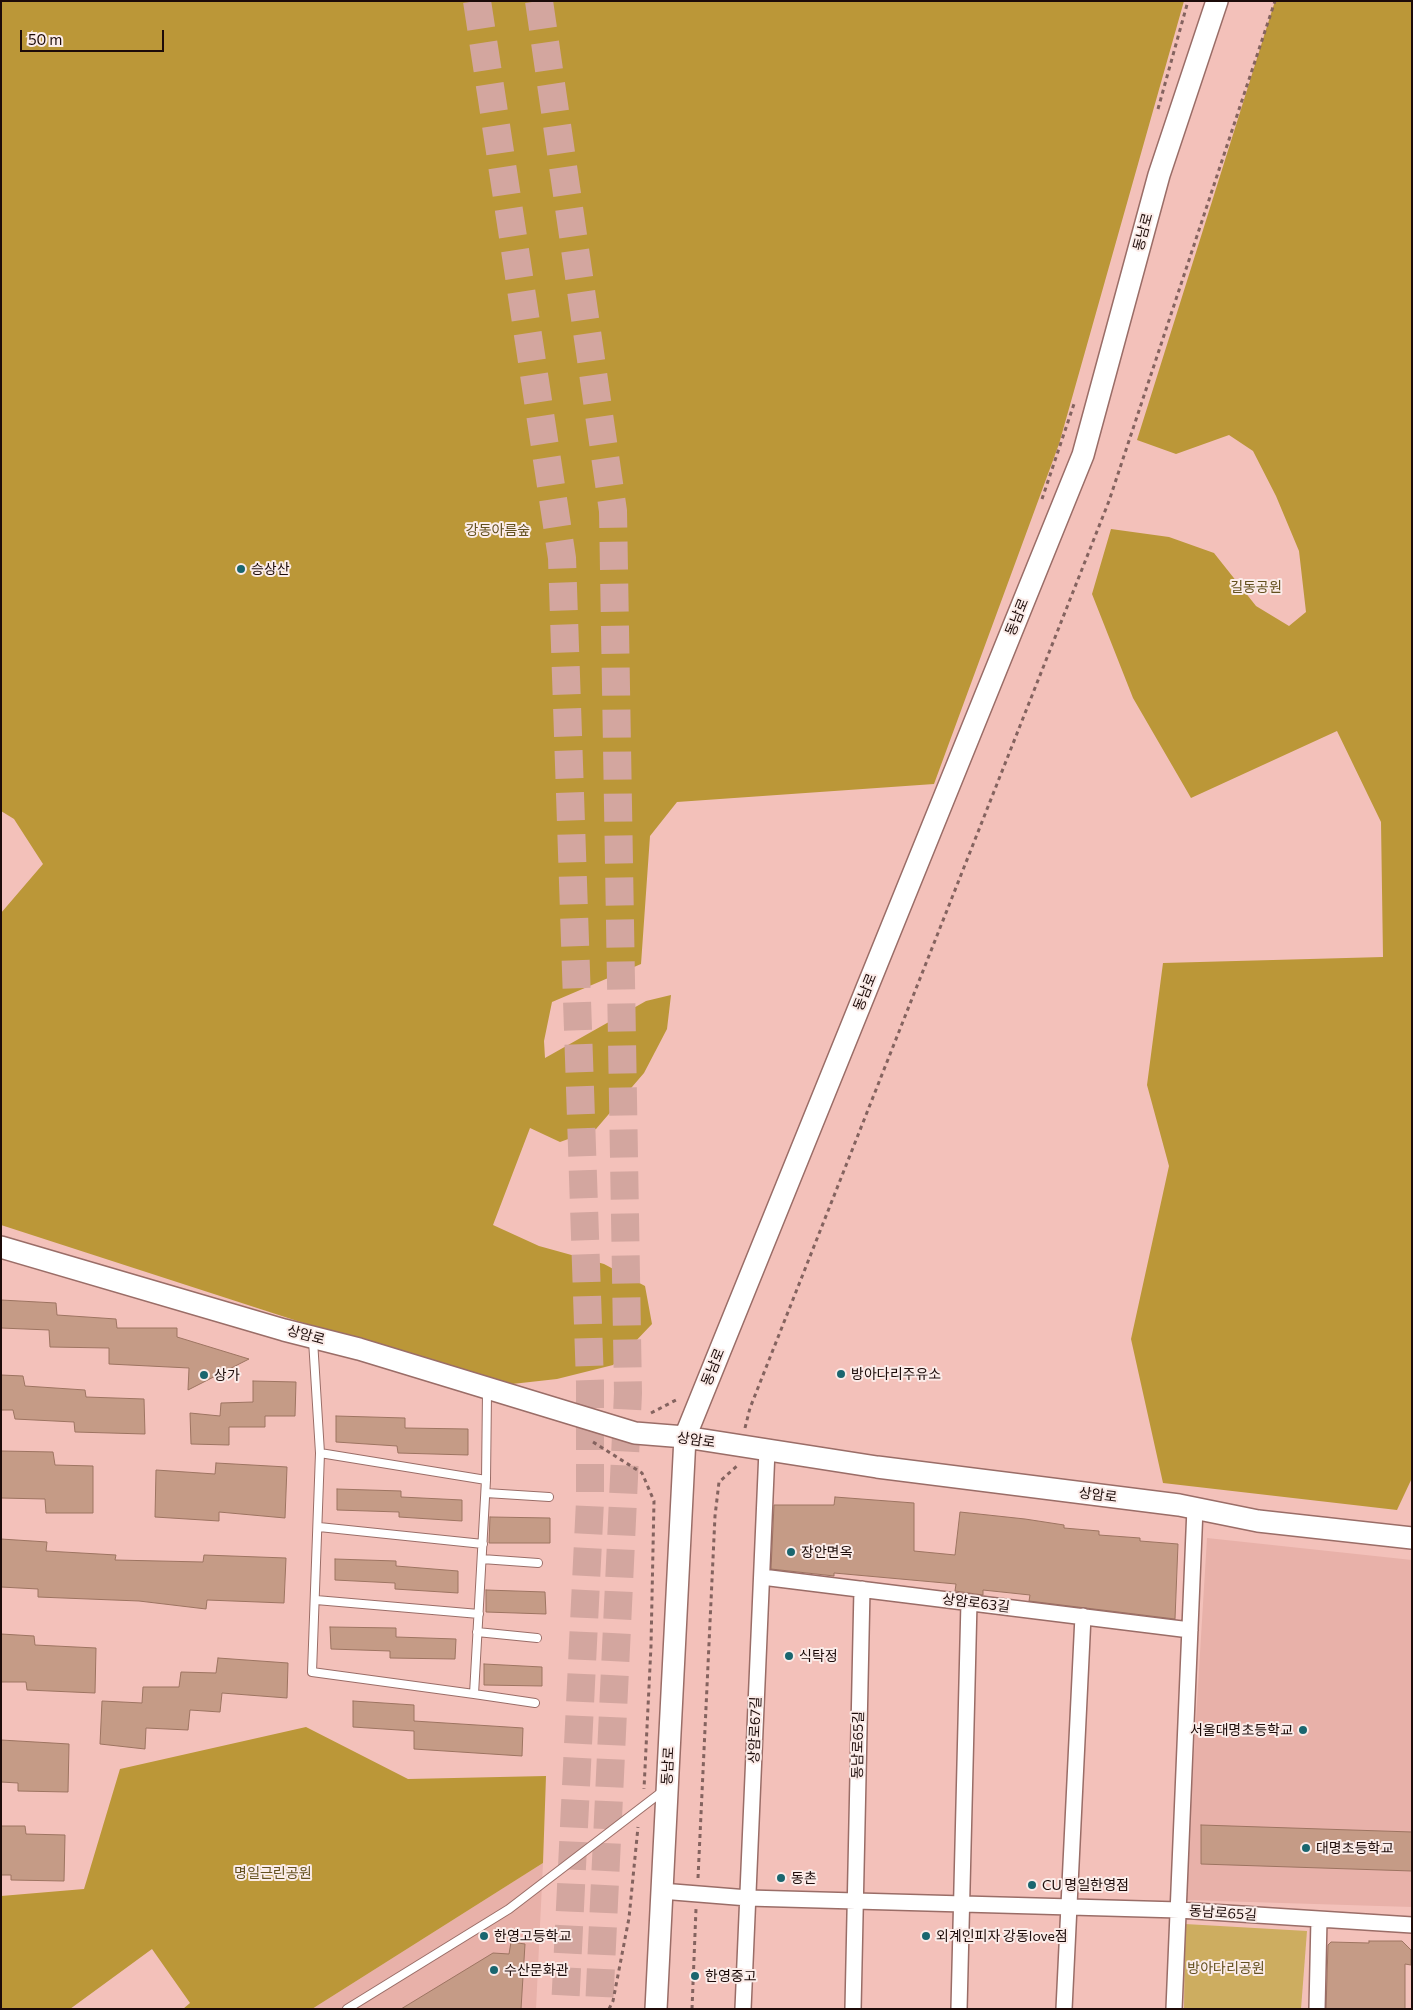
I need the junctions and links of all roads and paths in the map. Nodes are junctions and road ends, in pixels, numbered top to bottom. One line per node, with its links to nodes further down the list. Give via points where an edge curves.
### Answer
1 (1188, 1): 4 (path)
2 (1217, 1): 12 (main road, 동남로, via 1159,175 1083,455)
3 (1274, 1): 15 (path, via 1109,501 750,1408)
4 (1157, 114)
5 (1075, 399): 6 (path)
6 (1040, 503)
7 (1, 1247): 8 (main road, 상암로)
8 (313, 1338): 12 (main road, 상암로, via 635,1432); 14 (lane)
9 (682, 1392): 11 (path, via 678,1400)
10 (487, 1393): 16 (lane)
11 (650, 1414)
12 (685, 1437): 15 (main road, 상암로); 37 (main road, 동남로)
13 (767, 1450): 15 (main road, 상암로); 20 (main road, 상암로); 26 (street, 상암로67길)
14 (320, 1453): 16 (lane); 21 (lane)
15 (739, 1456): 40 (path, via 719,1482 715,1516)
16 (486, 1480): 18 (lane)
17 (647, 1484): 38 (path, via 654,1501 651,1646)
18 (486, 1493): 19 (lane); 23 (lane)
19 (549, 1498)
20 (1196, 1508): 22 (main road, 상암로, via 1258,1521); 32 (street)
21 (318, 1527): 23 (lane); 28 (lane)
22 (1412, 1538)
23 (483, 1544): 24 (lane)
24 (482, 1559): 25 (lane); 30 (lane)
25 (538, 1563)
26 (762, 1577): 27 (street, 상암로63길); 41 (street, 상암로67길)
27 (862, 1589): 29 (street, 상암로63길); 42 (street, 동남로65길)
28 (316, 1600): 30 (lane); 35 (lane, via 312,1672)
29 (969, 1602): 31 (street, 상암로63길); 43 (street)
30 (479, 1614): 33 (lane)
31 (1083, 1616): 32 (street, 상암로63길); 44 (street)
32 (1190, 1630): 45 (street)
33 (477, 1632): 34 (lane); 35 (lane)
34 (537, 1638)
35 (474, 1694): 36 (lane)
36 (535, 1703)
37 (667, 1788): 38 (lane); 39 (main road, 동남로)
38 (640, 1808): 48 (lane, via 509,1909); 49 (path, via 629,1918 614,2001)
39 (661, 1891): 40 (street, 동남로65길); 50 (main road, 동남로)
40 (697, 1894): 41 (street, 동남로65길); 51 (path)
41 (748, 1898): 42 (street, 동남로65길); 52 (street, 상암로67길)
42 (854, 1901): 43 (street, 동남로65길); 53 (street, 동남로65길)
43 (961, 1904): 44 (street, 동남로65길); 54 (street)
44 (1067, 1907): 45 (street, 동남로65길); 55 (street)
45 (1178, 1910): 46 (street, 동남로65길); 56 (street)
46 (1319, 1919): 47 (street, 동남로65길); 57 (street)
47 (1412, 1925)
48 (347, 2009)
49 (609, 2009)
50 (656, 2009)
51 (692, 2009)
52 (743, 2009)
53 (852, 2009)
54 (959, 2009)
55 (1064, 2009)
56 (1174, 2009)
57 (1317, 2009)

